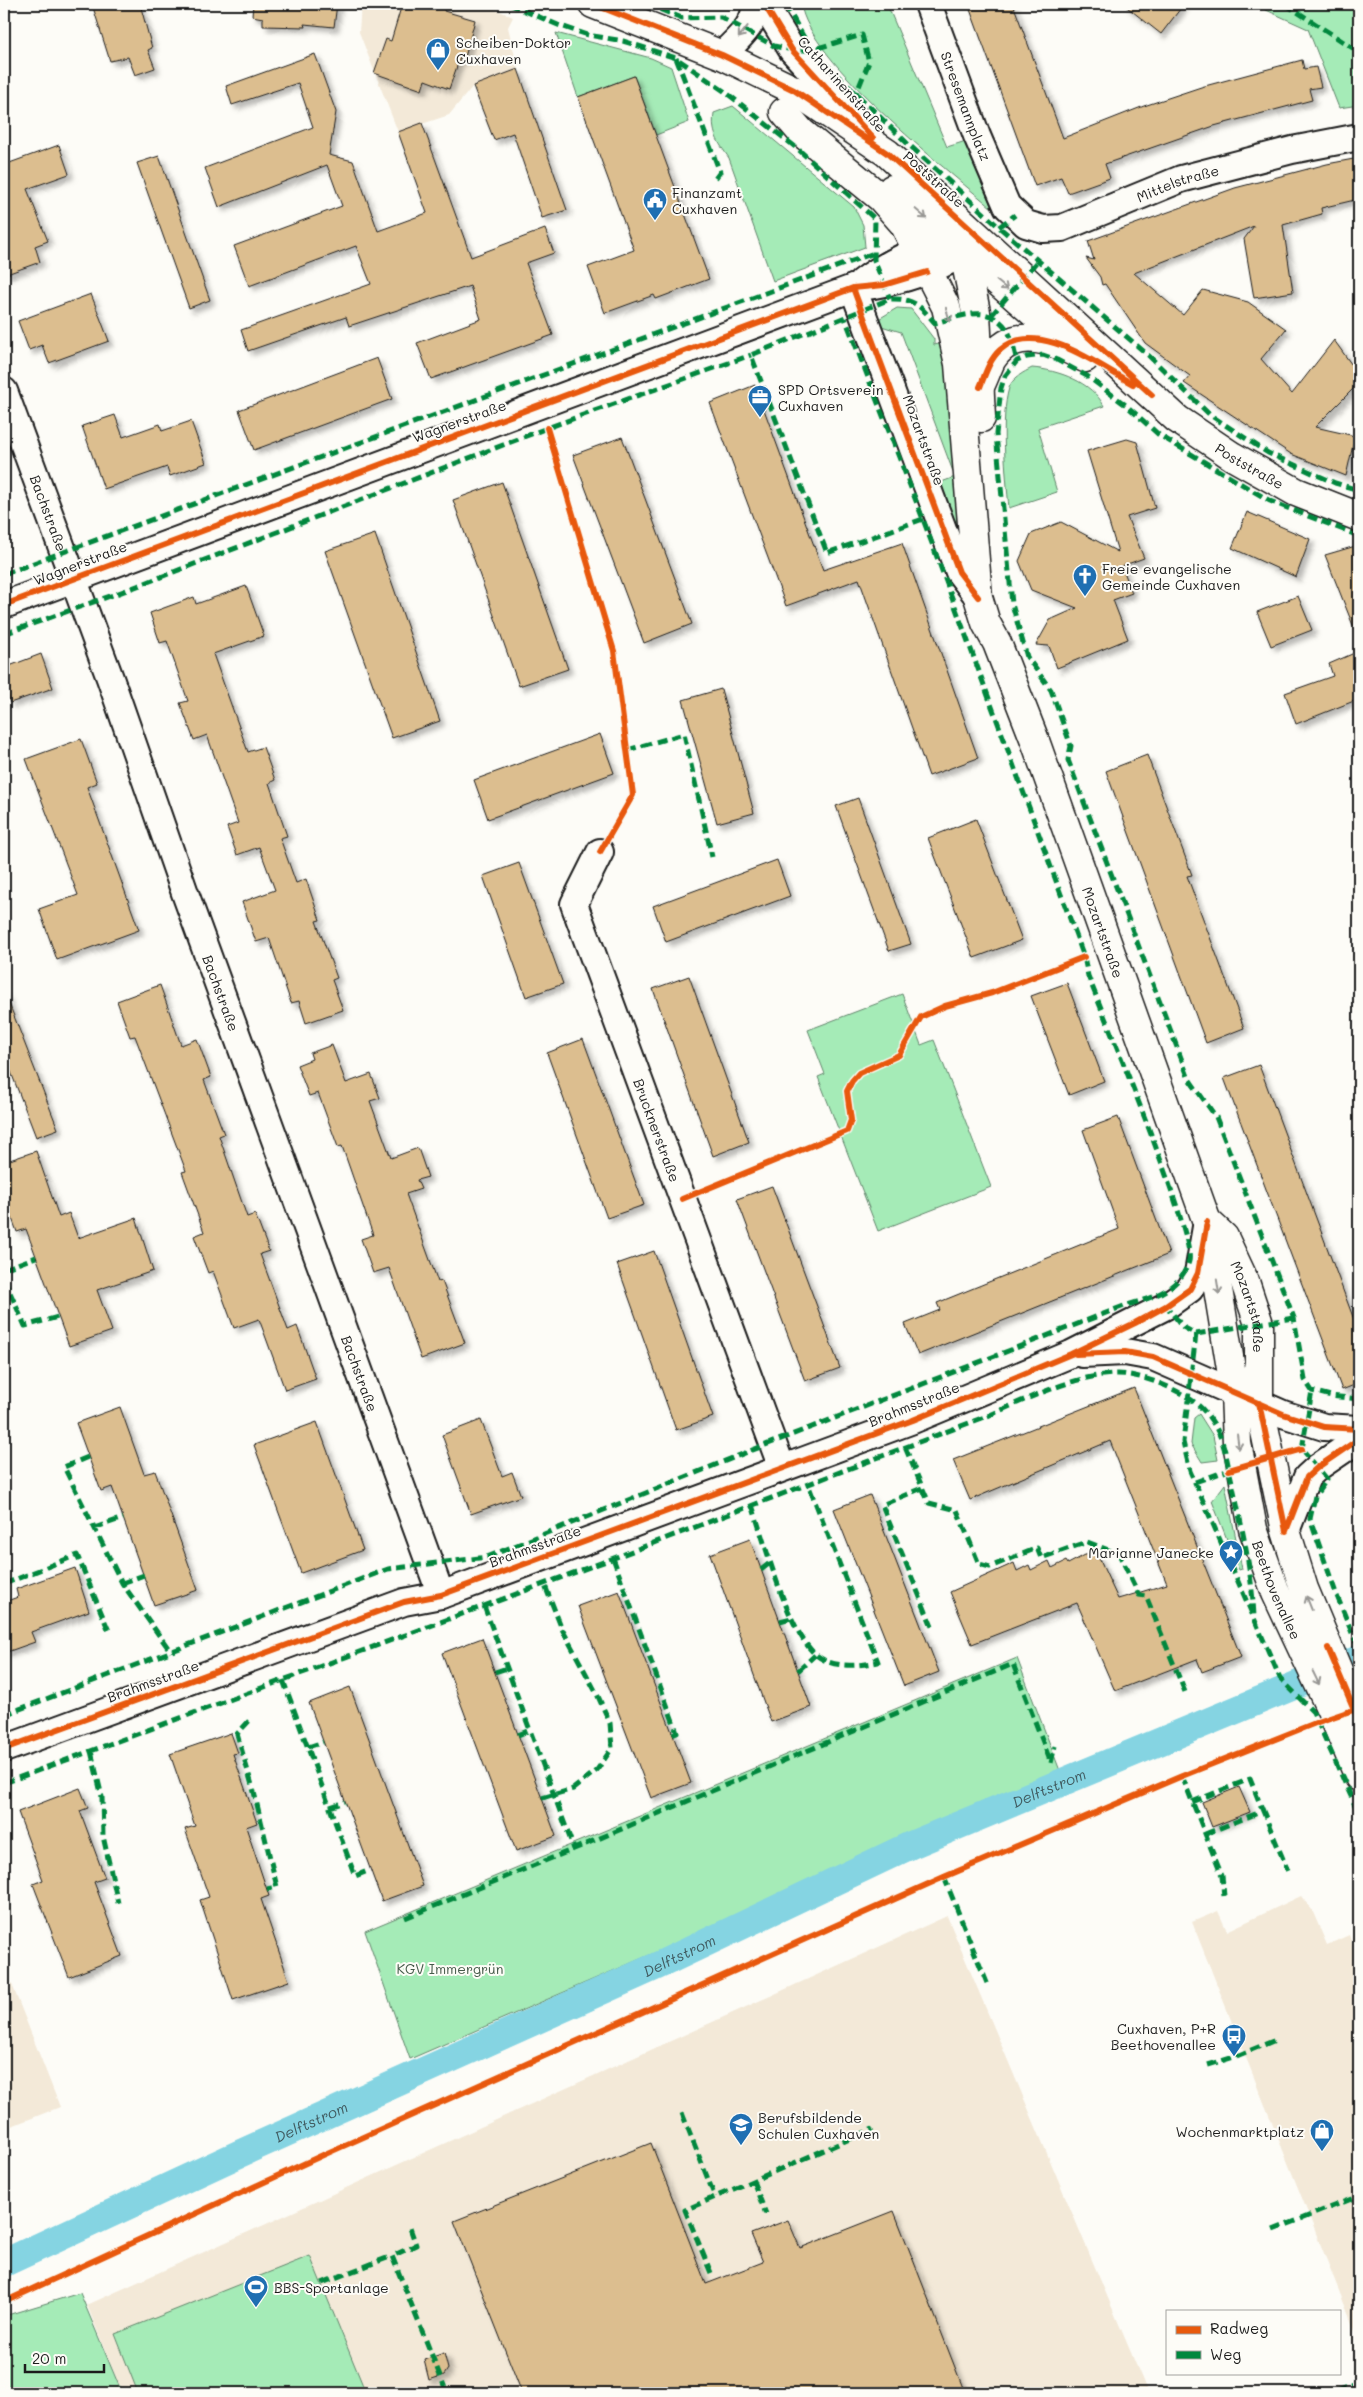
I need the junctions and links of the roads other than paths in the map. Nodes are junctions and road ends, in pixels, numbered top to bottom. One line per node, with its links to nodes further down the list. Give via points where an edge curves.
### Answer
1 (593, 4): 5 (street, Poststraße)
2 (754, 4): 5 (street, one-way to 5, via 755,12)
3 (764, 4): 8 (street, Catharinenstraße, via 792,50)
4 (928, 4): 9 (street, Stresemannplatz)
5 (731, 60): 6 (street, Poststraße); 8 (street, Poststraße, via 794,90)
6 (784, 112): 10 (street, Poststraße, one-way to 10, via 868,167); 11 (street, Mozartstraße, via 801,132 881,198 904,224)
7 (1359, 137): 9 (street, Mittelstraße, via 1292,150 1181,179 1062,228 1026,224)
8 (887, 153): 10 (street, Poststraße)
9 (1007, 206)
10 (965, 245): 11 (street, Wagnerstraße); 13 (street, Poststraße, one-way to 13); 14 (street, Mozartstraße, via 976,312); 16 (street, Poststraße)
11 (922, 262): 12 (street, Wagnerstraße, via 884,285); 19 (street, Mozartstraße, one-way to 19, via 946,306 959,364)
12 (853, 288): 18 (street, Wagnerstraße); 19 (street, Mozartstraße, via 958,572)
13 (1085, 358): 14 (street, via 1063,345 1038,337 1012,342 992,359); 16 (street, Poststraße)
14 (980, 387): 21 (street, Mozartstraße, via 986,567)
15 (4, 391): 18 (street, Bachstraße)
16 (1152, 395): 17 (street, Poststraße, via 1177,419 1232,456 1296,492)
17 (1359, 517)
18 (72, 579): 20 (street, Wagnerstraße); 30 (street, Bachstraße)
19 (978, 597): 21 (street, Mozartstraße, via 986,623)
20 (4, 605)
21 (997, 643): 23 (street, Mozartstraße)
22 (600, 852): 28 (street, Brucknerstraße, via 574,904)
23 (1207, 1222): 24 (street, Brahmsstraße, one-way to 24, via 1198,1273 1190,1289 1166,1306); 25 (street, Mozartstraße, via 1224,1237 1245,1282 1259,1324)
24 (1070, 1354): 25 (street, Brahmsstraße, via 1125,1352 1153,1357); 28 (street, Brahmsstraße, via 912,1420)
25 (1247, 1398): 26 (street, Brahmsstraße, via 1324,1427); 29 (street, Beethovenallee); 33 (street, Beethovenallee, one-way to 33, via 1237,1443 1254,1529 1276,1593)
26 (1359, 1429)
27 (1359, 1439): 29 (street, via 1307,1477)
28 (782, 1468): 30 (street, Brahmsstraße)
29 (1286, 1531): 31 (street, Beethovenallee, one-way to 29, via 1304,1589)
30 (441, 1595): 32 (street, Brahmsstraße, via 404,1602)
31 (1359, 1721)
32 (4, 1749)
33 (1359, 1777)

